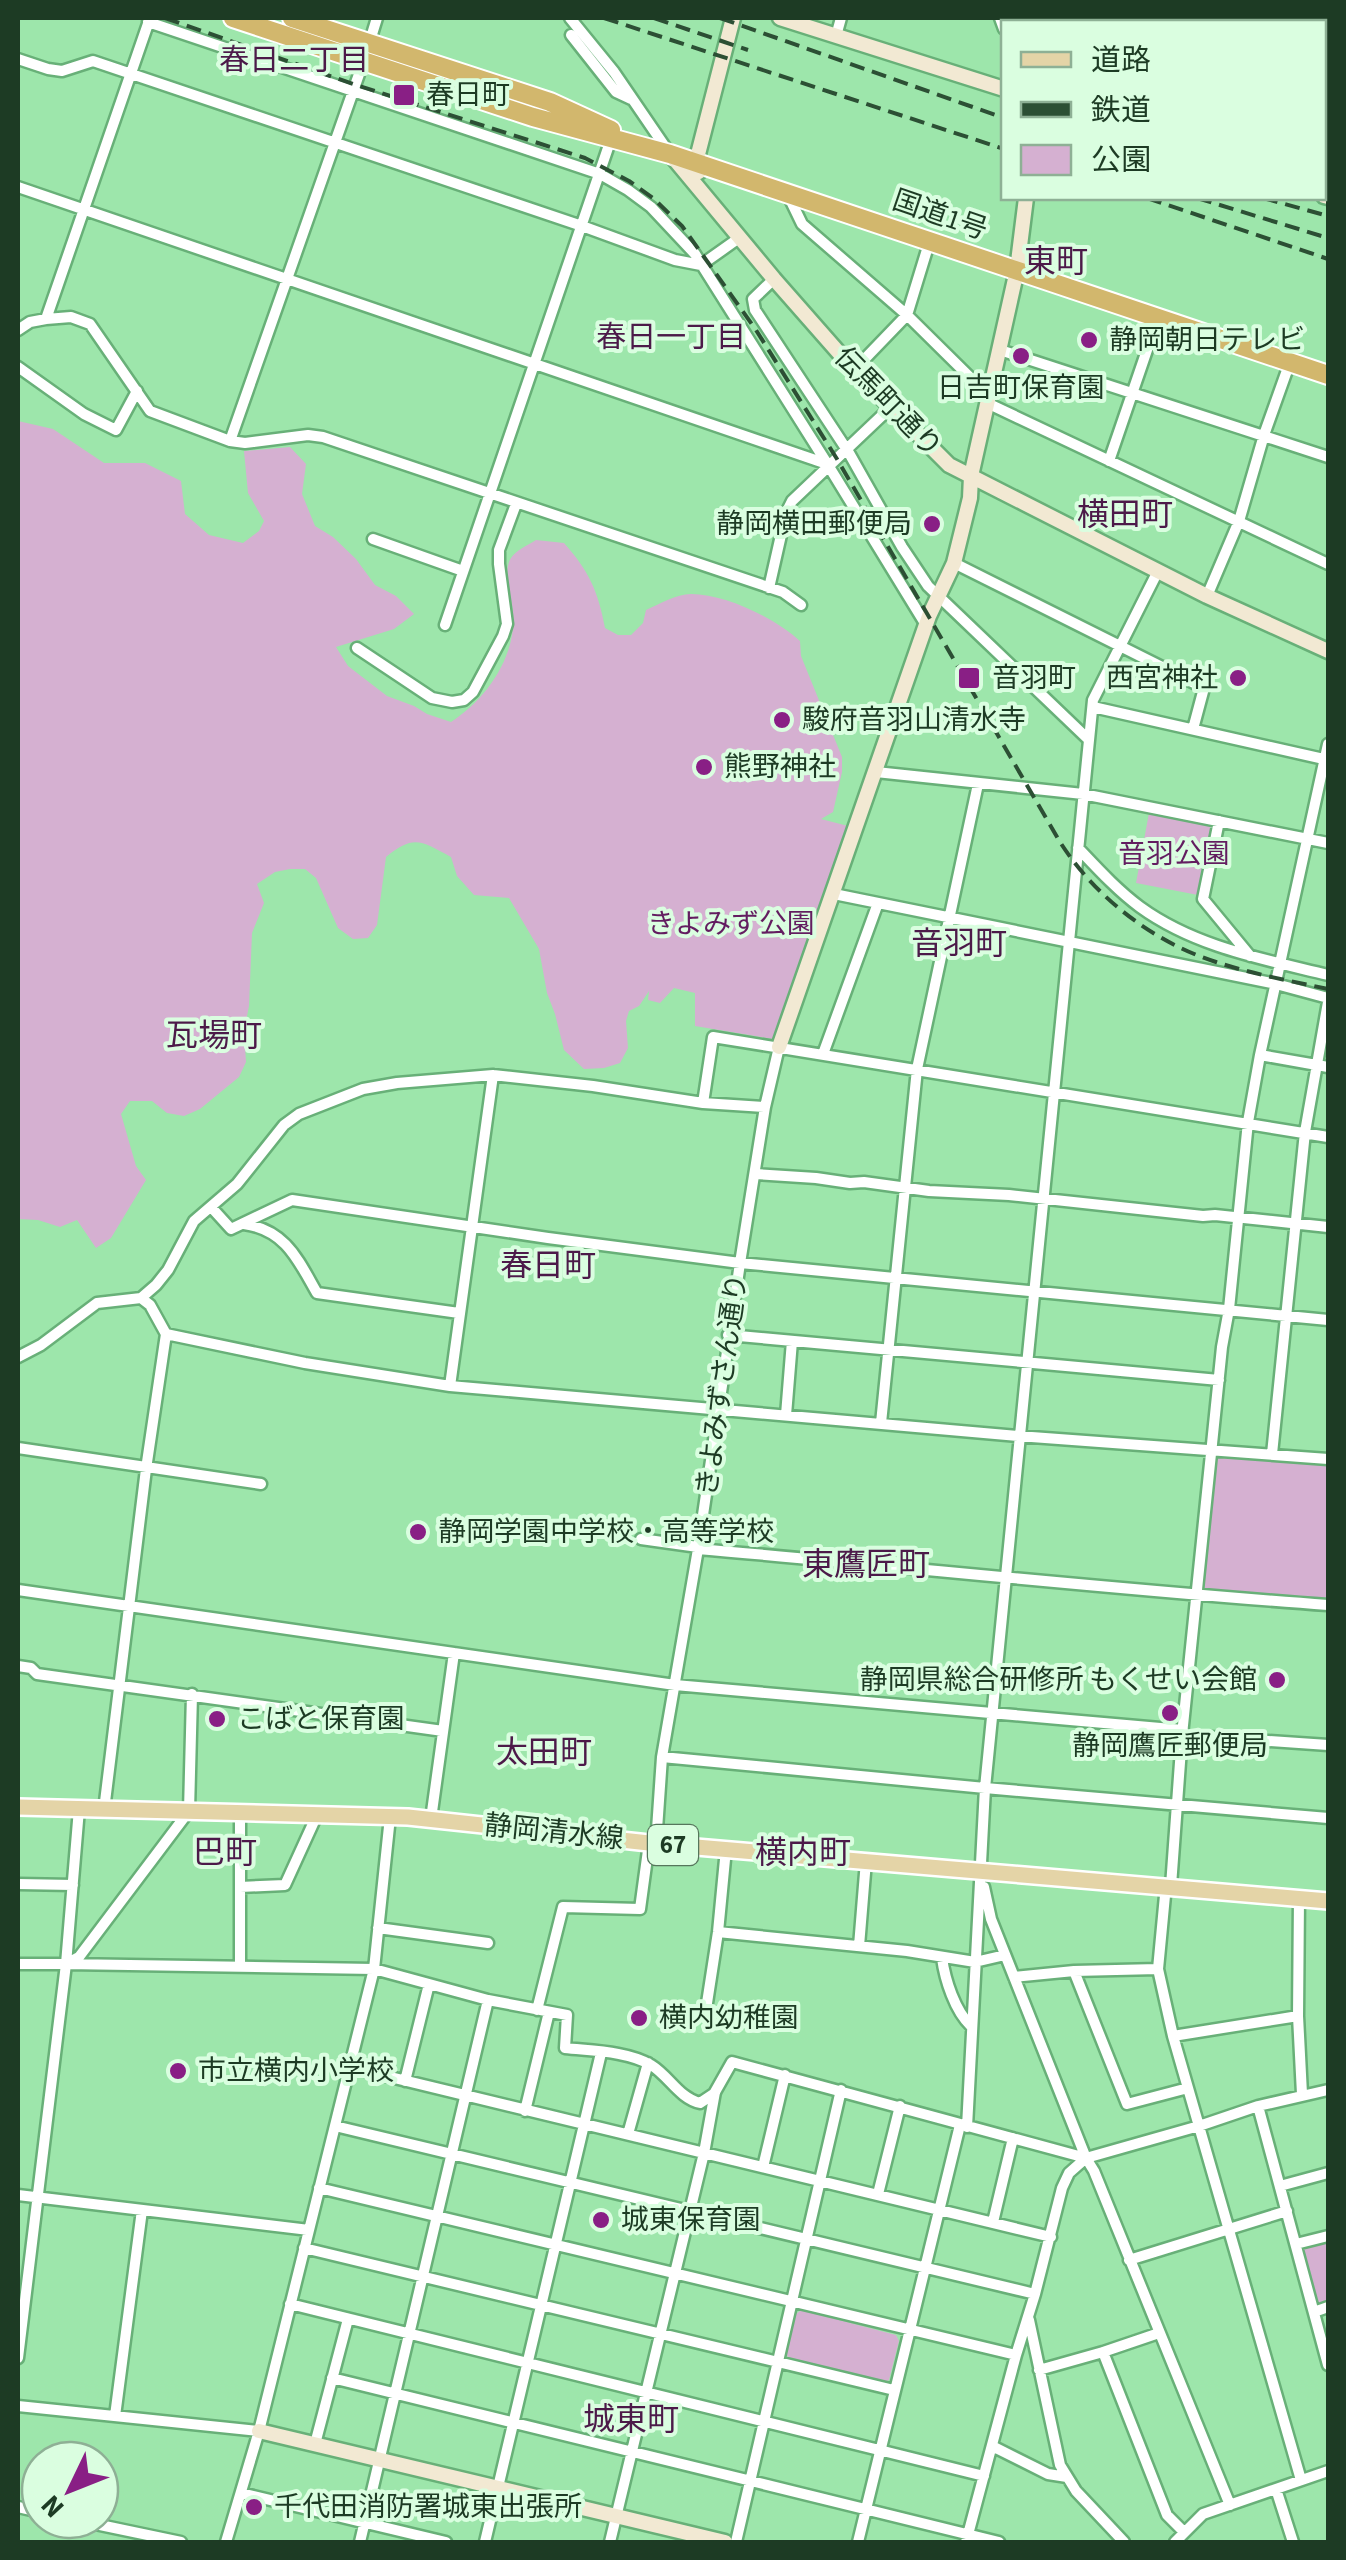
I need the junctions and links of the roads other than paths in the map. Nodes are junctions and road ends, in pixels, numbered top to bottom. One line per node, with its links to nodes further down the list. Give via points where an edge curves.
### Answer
1 (232, 18): 11 (highway, 国道1号)
2 (292, 18): 11 (highway, 国道1号)
3 (376, 18): 11 (street)
4 (570, 18): 16 (street)
5 (733, 18): 21 (street)
6 (780, 18): 10 (street)
7 (841, 18): 10 (street)
8 (149, 20): 13 (street); 15 (street)
9 (572, 35): 16 (street, via 616,92)
10 (836, 36): 14 (street)
11 (366, 53): 15 (street); 17 (highway, 国道1号); 19 (highway, 国道1号, via 550,102)
12 (18, 59): 13 (street, via 62,71 94,61)
13 (131, 73): 18 (street); 26 (street)
14 (1001, 89)
15 (352, 90): 18 (street); 22 (street)
16 (634, 100): 20 (street)
17 (611, 139): 19 (highway, 国道1号); 22 (street)
18 (335, 142): 27 (street); 32 (street)
19 (648, 147): 20 (highway, 国道1号)
20 (670, 154): 21 (highway, 国道1号); 28 (street, 伝馬町通り)
21 (696, 162): 24 (highway, 国道1号); 28 (street)
22 (600, 174): 27 (street); 30 (street, via 650,207)
23 (18, 187): 26 (street)
24 (788, 194): 29 (highway, 国道1号); 34 (street, via 802,224)
25 (1026, 200): 31 (street)
26 (83, 209): 32 (street); 36 (street)
27 (582, 226): 30 (street); 40 (street)
28 (735, 234): 30 (street); 33 (street, 伝馬町通り)
29 (930, 239): 31 (highway, 国道1号); 34 (street)
30 (701, 265): 53 (street)
31 (1018, 270): 35 (highway, 国道1号); 38 (street)
32 (287, 278): 40 (street); 49 (street)
33 (774, 280): 42 (street, 伝馬町通り); 50 (street, via 753,299 755,310)
34 (907, 315): 42 (street); 46 (street)
35 (1158, 318): 39 (highway, 国道1号); 45 (street)
36 (46, 319): 37 (street); 44 (street, via 90,324)
37 (18, 330)
38 (1000, 350): 45 (street); 46 (street)
39 (1290, 362): 43 (highway, 国道1号); 48 (street)
40 (535, 365): 53 (street); 55 (street)
41 (18, 366): 44 (street, via 116,430)
42 (854, 370): 47 (street, 伝馬町通り)
43 (1328, 375)
44 (137, 391): 49 (street, via 150,412)
45 (1133, 394): 48 (street); 52 (street)
46 (988, 400): 52 (street); 54 (street)
47 (891, 407): 50 (street); 54 (street, 伝馬町通り, via 949,465)
48 (1264, 435): 51 (street); 57 (street)
49 (230, 441): 55 (street, via 323,437)
50 (848, 450): 53 (street); 64 (street)
51 (1328, 457)
52 (1110, 461): 57 (street)
53 (828, 464): 63 (street, via 792,500); 68 (street)
54 (971, 476): 59 (street); 62 (street, 伝馬町通り)
55 (490, 495): 56 (street); 61 (street)
56 (516, 504): 63 (street); 70 (street, via 499,550 507,624 473,692 452,702 432,698)
57 (1240, 521): 60 (street); 65 (street)
58 (374, 540): 61 (street)
59 (954, 564): 64 (street); 69 (street)
60 (1328, 564)
61 (463, 571): 67 (street)
62 (1158, 571): 65 (street, 伝馬町通り); 69 (street)
63 (769, 588): 66 (street)
64 (938, 596): 68 (street); 74 (street)
65 (1207, 596): 71 (street, 伝馬町通り)
66 (802, 605)
67 (445, 625)
68 (926, 625): 77 (street)
69 (1120, 646): 72 (street); 73 (street, via 1204,688)
70 (357, 648)
71 (1328, 651)
72 (1093, 706): 73 (street); 74 (street)
73 (1193, 729): 76 (street)
74 (1089, 740): 79 (street)
75 (1328, 744): 76 (street)
76 (1326, 760): 81 (street)
77 (876, 772): 78 (street); 84 (street)
78 (978, 784): 79 (street); 86 (street)
79 (1083, 794): 80 (street); 83 (street)
80 (1218, 821): 81 (street); 88 (street, via 1203,900)
81 (1307, 838): 82 (street); 89 (street)
82 (1328, 843)
83 (1078, 848): 87 (street); 88 (street, via 1142,909)
84 (834, 894): 85 (street); 93 (street)
85 (878, 903): 86 (street); 94 (street)
86 (950, 918): 87 (street); 97 (street)
87 (1068, 942): 91 (street); 99 (street)
88 (1250, 956): 89 (street)
89 (1280, 963): 90 (street); 91 (street)
90 (1328, 975)
91 (1276, 984): 92 (street); 95 (street)
92 (1328, 1000): 96 (street)
93 (779, 1047): 94 (street); 100 (street, via 713,1037); 101 (street, きよみずさん通り)
94 (823, 1054): 97 (street)
95 (1260, 1055): 96 (street); 102 (street)
96 (1322, 1066): 103 (street)
97 (917, 1070): 99 (street); 106 (street)
98 (493, 1075): 100 (street); 108 (street, via 363,1089 299,1114); 112 (street)
99 (1053, 1092): 102 (street); 107 (street)
100 (703, 1103): 101 (street)
101 (766, 1107): 105 (street, きよみずさん通り)
102 (1248, 1122): 103 (street); 109 (street)
103 (1305, 1132): 104 (street); 111 (street)
104 (1328, 1136)
105 (756, 1174): 106 (street); 114 (street, きよみずさん通り)
106 (904, 1186): 107 (street); 115 (street)
107 (1044, 1200): 109 (street); 116 (street)
108 (211, 1207): 110 (street, via 231,1229); 117 (street)
109 (1236, 1218): 111 (street); 118 (street)
110 (242, 1224): 112 (street, via 292,1200); 119 (street, via 260,1226 290,1248 317,1293)
111 (1296, 1224): 113 (street); 120 (street)
112 (473, 1227): 114 (street); 119 (street)
113 (1328, 1227)
114 (740, 1263): 115 (street); 123 (street, きよみずさん通り)
115 (896, 1278): 116 (street); 125 (street)
116 (1035, 1291): 118 (street); 127 (street)
117 (141, 1298): 122 (street); 126 (street, via 96,1303)
118 (1229, 1309): 120 (street); 128 (street)
119 (459, 1313): 129 (street)
120 (1286, 1315): 121 (street); 136 (street)
121 (1328, 1320)
122 (166, 1334): 129 (street); 138 (street)
123 (728, 1335): 124 (street); 130 (street, きよみずさん通り)
124 (792, 1342): 125 (street); 131 (street)
125 (888, 1351): 127 (street); 132 (street)
126 (18, 1357)
127 (1028, 1363): 128 (street); 133 (street)
128 (1219, 1380): 135 (street)
129 (450, 1386): 130 (street)
130 (717, 1410): 131 (street); 141 (street, きよみずさん通り)
131 (786, 1416): 132 (street)
132 (881, 1423): 133 (street)
133 (1018, 1436): 135 (street); 142 (street)
134 (18, 1448): 138 (street)
135 (1212, 1450): 136 (street); 144 (street)
136 (1272, 1454): 137 (street)
137 (1328, 1459)
138 (146, 1469): 139 (street); 146 (street)
139 (261, 1484)
140 (641, 1538): 141 (street)
141 (698, 1548): 142 (street); 150 (street, きよみずさん通り)
142 (1006, 1576): 144 (street); 152 (street)
143 (18, 1590): 146 (street)
144 (1198, 1596): 145 (street); 154 (street)
145 (1328, 1605)
146 (130, 1607): 147 (street); 149 (street)
147 (454, 1653): 150 (street); 153 (street)
148 (18, 1666): 149 (street)
149 (118, 1684): 151 (street); 161 (street)
150 (675, 1685): 152 (street); 156 (street, きよみずさん通り)
151 (192, 1694): 153 (street); 162 (street)
152 (992, 1715): 154 (street); 157 (street)
153 (444, 1730): 166 (street)
154 (1182, 1732): 155 (street); 158 (street)
155 (1328, 1746)
156 (662, 1757): 157 (street); 168 (street, きよみずさん通り)
157 (985, 1788): 158 (street); 171 (street)
158 (1178, 1805): 167 (street); 175 (street)
159 (18, 1806): 160 (main road, 静岡清水線 / 67)
160 (79, 1809): 161 (main road, 静岡清水線 / 67); 173 (street)
161 (104, 1810): 162 (main road, 静岡清水線 / 67)
162 (189, 1811): 163 (main road, 静岡清水線 / 67); 186 (street, via 79,1956)
163 (240, 1812): 164 (main road, 静岡清水線 / 67); 174 (street)
164 (317, 1815): 165 (main road, 静岡清水線 / 67); 174 (street, via 285,1885)
165 (390, 1816): 166 (main road, 静岡清水線 / 67); 178 (street)
166 (432, 1818): 168 (main road, 静岡清水線 / 67)
167 (1328, 1818)
168 (652, 1843): 169 (main road, 静岡清水線 / 67); 195 (street, きよみずさん通り, via 640,1909 562,1907)
169 (726, 1849): 170 (main road, 静岡清水線 / 67); 179 (street)
170 (866, 1861): 171 (main road, 静岡清水線 / 67); 181 (street)
171 (980, 1871): 175 (main road, 静岡清水線 / 67); 182 (street); 184 (street)
172 (18, 1884): 173 (street)
173 (72, 1885): 186 (street)
174 (240, 1886): 187 (street)
175 (1168, 1886): 176 (main road, 静岡清水線 / 67); 188 (street)
176 (1299, 1898): 177 (main road, 静岡清水線 / 67); 196 (street)
177 (1328, 1901)
178 (378, 1928): 180 (street); 189 (street)
179 (718, 1932): 181 (street); 194 (street)
180 (488, 1943)
181 (859, 1946): 183 (street)
182 (1006, 1956): 184 (street); 191 (street)
183 (942, 1958): 184 (street); 197 (street)
184 (975, 1962): 197 (street)
185 (18, 1964): 186 (street)
186 (66, 1964): 187 (street); 230 (street)
187 (240, 1967): 189 (street)
188 (1158, 1969): 190 (street); 198 (street)
189 (374, 1970): 192 (street); 201 (street)
190 (1074, 1971): 191 (street); 204 (street, via 1127,2104)
191 (1014, 1977): 221 (street)
192 (429, 1984): 193 (street); 203 (street)
193 (488, 2000): 195 (street); 209 (street)
194 (707, 2003)
195 (543, 2011): 199 (street, via 567,2016 565,2048); 212 (street)
196 (1298, 2016): 198 (street); 208 (street)
197 (972, 2026): 215 (street)
198 (1173, 2036): 204 (street)
199 (601, 2052): 200 (street); 213 (street)
200 (648, 2063): 207 (street, via 694,2102); 217 (street)
201 (349, 2068): 203 (street); 214 (street)
202 (785, 2076): 205 (street); 207 (street, via 732,2062); 222 (street)
203 (406, 2081): 209 (street)
204 (1188, 2088): 216 (street)
205 (841, 2090): 210 (street); 224 (street)
206 (1328, 2090): 208 (street)
207 (715, 2092): 219 (street)
208 (1302, 2094): 211 (street)
209 (466, 2096): 212 (street); 220 (street)
210 (900, 2106): 215 (street); 228 (street)
211 (1258, 2106): 216 (street); 226 (street)
212 (525, 2111): 213 (street)
213 (585, 2124): 217 (street); 225 (street)
214 (335, 2126): 220 (street); 227 (street)
215 (963, 2126): 218 (street); 231 (street)
216 (1199, 2126): 221 (street); 237 (street)
217 (628, 2134): 219 (street)
218 (1013, 2138): 221 (street); 236 (street)
219 (704, 2152): 222 (street); 234 (street)
220 (452, 2154): 225 (street); 235 (street)
221 (1086, 2158): 240 (street, via 1062,2188); 245 (street)
222 (763, 2167): 224 (street)
223 (1328, 2173): 226 (street)
224 (821, 2182): 228 (street); 241 (street)
225 (570, 2183): 234 (street); 243 (street)
226 (1280, 2186): 233 (street)
227 (319, 2188): 235 (street); 238 (street)
228 (878, 2194): 231 (street)
229 (18, 2195): 230 (street)
230 (38, 2197): 232 (street); 263 (street)
231 (939, 2208): 236 (street); 246 (street)
232 (142, 2210): 238 (street); 273 (street)
233 (1287, 2211): 237 (street); 242 (street)
234 (689, 2212): 241 (street); 247 (street)
235 (438, 2216): 243 (street); 248 (street)
236 (993, 2222): 240 (street)
237 (1229, 2229): 245 (street); 285 (street)
238 (309, 2230): 244 (street)
239 (1328, 2236): 242 (street)
240 (1051, 2237): 249 (street)
241 (806, 2240): 246 (street); 250 (street)
242 (1296, 2244): 254 (street)
243 (556, 2245): 247 (street); 252 (street)
244 (304, 2248): 248 (street); 251 (street)
245 (1130, 2260): 259 (street)
246 (924, 2268): 249 (street); 257 (street)
247 (674, 2275): 250 (street); 258 (street)
248 (423, 2276): 252 (street); 260 (street)
249 (1036, 2294): 256 (street)
250 (791, 2302): 257 (street); 264 (street)
251 (290, 2304): 255 (street); 276 (street)
252 (542, 2304): 258 (street); 265 (street)
253 (1328, 2308): 254 (street)
254 (1314, 2312): 266 (street)
255 (348, 2318): 260 (street); 268 (street)
256 (1029, 2318): 262 (street); 267 (street)
257 (909, 2330): 262 (street); 269 (street)
258 (660, 2332): 264 (street); 270 (street)
259 (1158, 2332): 261 (street); 290 (street)
260 (409, 2334): 265 (street); 271 (street)
261 (1103, 2352): 267 (street); 295 (street, via 1167,2515)
262 (1016, 2356): 278 (street)
263 (18, 2358)
264 (778, 2362): 269 (street); 274 (street)
265 (529, 2364): 270 (street); 275 (street)
266 (1328, 2365)
267 (1038, 2370): 284 (street)
268 (332, 2378): 271 (street); 277 (street)
269 (894, 2390): 279 (street)
270 (646, 2393): 274 (street); 280 (street)
271 (396, 2394): 275 (street); 281 (street)
272 (18, 2406): 273 (street)
273 (115, 2416): 276 (street)
274 (764, 2422): 279 (street); 286 (street)
275 (514, 2423): 280 (street); 287 (street)
276 (259, 2431): 277 (street); 289 (street)
277 (316, 2444): 281 (street)
278 (992, 2446): 283 (street); 284 (street)
279 (880, 2450): 283 (street); 291 (street)
280 (632, 2452): 286 (street); 292 (street)
281 (380, 2458): 287 (street); 293 (street)
282 (1328, 2471): 285 (street)
283 (984, 2476): 296 (street)
284 (1067, 2476): 307 (street)
285 (1301, 2480): 288 (street)
286 (750, 2482): 291 (street); 304 (street)
287 (498, 2487): 292 (street); 301 (street)
288 (1276, 2489): 290 (street); 309 (street)
289 (241, 2493): 293 (street); 298 (street)
290 (1230, 2505): 295 (street, via 1203,2514)
291 (866, 2510): 296 (street); 305 (street)
292 (616, 2517): 302 (street); 303 (street)
293 (364, 2522): 299 (street); 300 (street)
294 (120, 2529): 297 (street)
295 (1184, 2532): 308 (street)
296 (967, 2538): 306 (street)
297 (181, 2542)
298 (226, 2542)
299 (360, 2542)
300 (446, 2542)
301 (485, 2542)
302 (610, 2542)
303 (724, 2542)
304 (736, 2542)
305 (858, 2542)
306 (999, 2542)
307 (1124, 2542)
308 (1175, 2542)
309 (1293, 2542)

